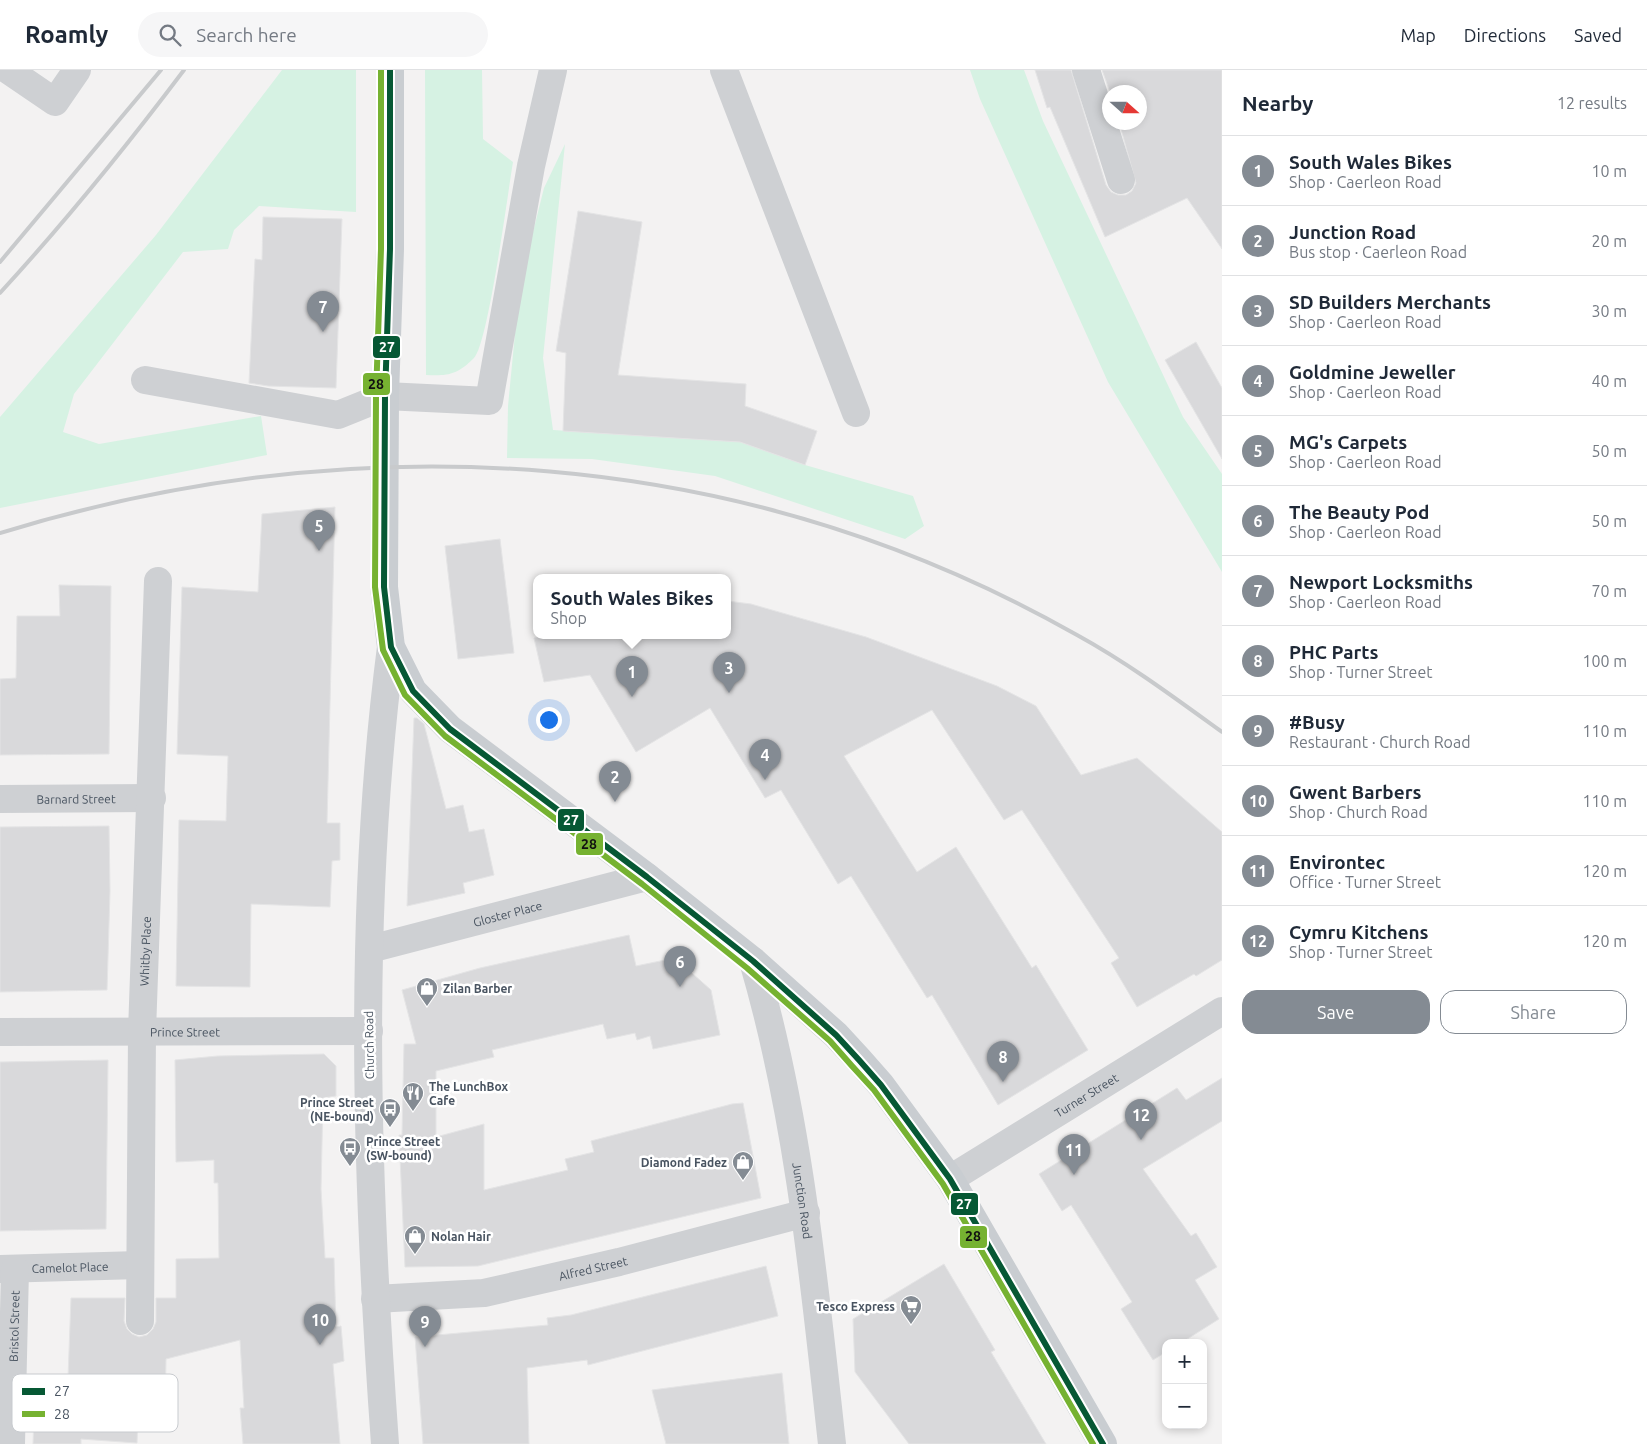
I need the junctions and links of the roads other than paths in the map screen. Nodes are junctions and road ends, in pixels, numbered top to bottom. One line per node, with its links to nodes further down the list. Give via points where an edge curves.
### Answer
1 (8, 70): 2 (street, via 55,102)
2 (77, 70)
3 (390, 70): 9 (main road, via 390,249)
4 (553, 70): 9 (street, via 531,166 489,401)
5 (724, 70): 10 (street)
6 (1086, 70): 7 (street)
7 (1121, 180)
8 (144, 380): 9 (street, via 338,415)
9 (385, 396): 12 (main road, via 384,588)
10 (856, 413)
11 (158, 581): 13 (street, Whitby Place)
12 (391, 647): 15 (main road, via 413,691 450,729); 16 (street, Church Road, via 381,726)
13 (152, 798): 14 (street, Barnard Street); 21 (street, Whitby Place)
14 (0, 799)
15 (647, 877): 16 (street, Gloster Place); 17 (main road)
16 (370, 949): 19 (street, Church Road)
17 (753, 961): 22 (main road, via 859,1060); 23 (street, Junction Road, via 775,1040)
18 (1222, 1011): 22 (street, Turner Street)
19 (369, 1031): 21 (street, Prince Street); 26 (street, Church Road)
20 (0, 1032): 21 (street, Prince Street)
21 (142, 1032): 24 (street, Whitby Place)
22 (950, 1179): 31 (main road)
23 (806, 1213): 26 (street, Alfred Street, via 484,1293); 30 (street, Junction Road)
24 (139, 1265): 25 (street, Camelot Place); 27 (street, Whitby Place)
25 (7, 1269): 28 (street, Bristol Street)
26 (375, 1298): 29 (street, Church Road)
27 (140, 1321)
28 (12, 1444)
29 (385, 1444)
30 (832, 1444)
31 (1103, 1444)

